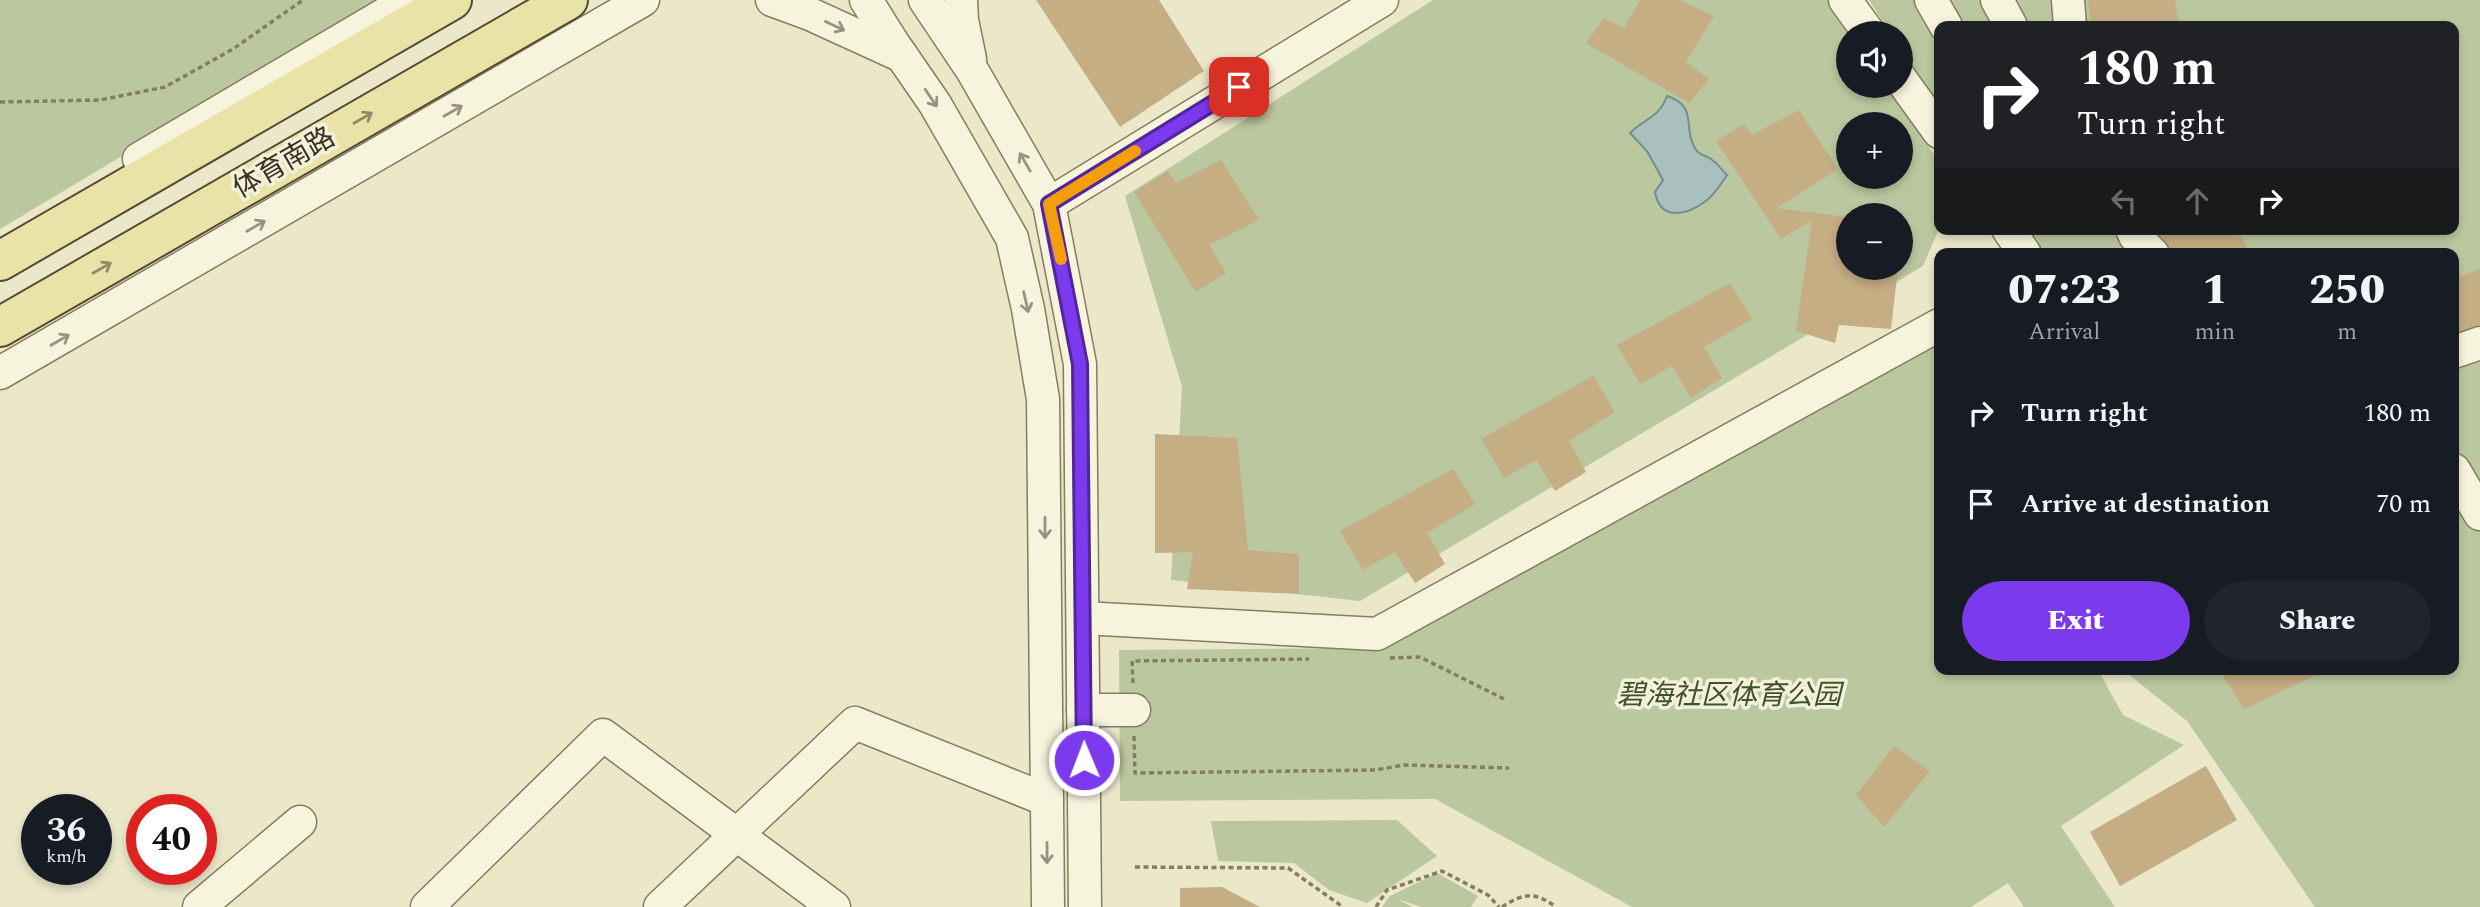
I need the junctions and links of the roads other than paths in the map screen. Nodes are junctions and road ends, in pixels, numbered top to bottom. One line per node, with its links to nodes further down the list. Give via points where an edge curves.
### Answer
1 (409, 0): 24 (street)
2 (452, 0): 26 (main road, 体育南路)
3 (568, 0): 27 (main road, 体育南路, one-way to 3)
4 (643, 0): 31 (street, one-way to 4)
5 (772, 0): 18 (street, one-way to 18)
6 (866, 0): 18 (street)
7 (925, 0): 19 (street)
8 (961, 0): 19 (street)
9 (1382, 0): 22 (street)
10 (1845, 0): 14 (street)
11 (1931, 0): 15 (street)
12 (1997, 0): 16 (street)
13 (2068, 0): 17 (street)
14 (1860, 21)
15 (1943, 21)
16 (2008, 21)
17 (2070, 21)
18 (902, 56): 37 (street, one-way to 37, via 1012,238 1028,309 1044,399)
19 (972, 70): 22 (street, one-way to 19)
20 (1913, 96): 21 (street)
21 (1934, 125)
22 (1049, 204): 34 (street, via 1080,364)
23 (2135, 235): 25 (street)
24 (0, 241)
25 (2147, 248)
26 (0, 261)
27 (0, 327)
28 (1934, 329): 34 (street, via 1377,634)
29 (2480, 343): 30 (street)
30 (2459, 350)
31 (0, 373)
32 (2459, 478): 33 (street)
33 (2480, 514)
34 (1083, 618): 35 (street)
35 (1083, 710): 36 (street); 45 (street)
36 (1134, 710)
37 (1047, 800): 39 (street, via 855,723); 44 (street, one-way to 44)
38 (300, 822): 40 (street)
39 (738, 834): 41 (street, via 603,735); 42 (street); 43 (street)
40 (199, 907)
41 (427, 907)
42 (660, 907)
43 (834, 907)
44 (1048, 907)
45 (1085, 907)

